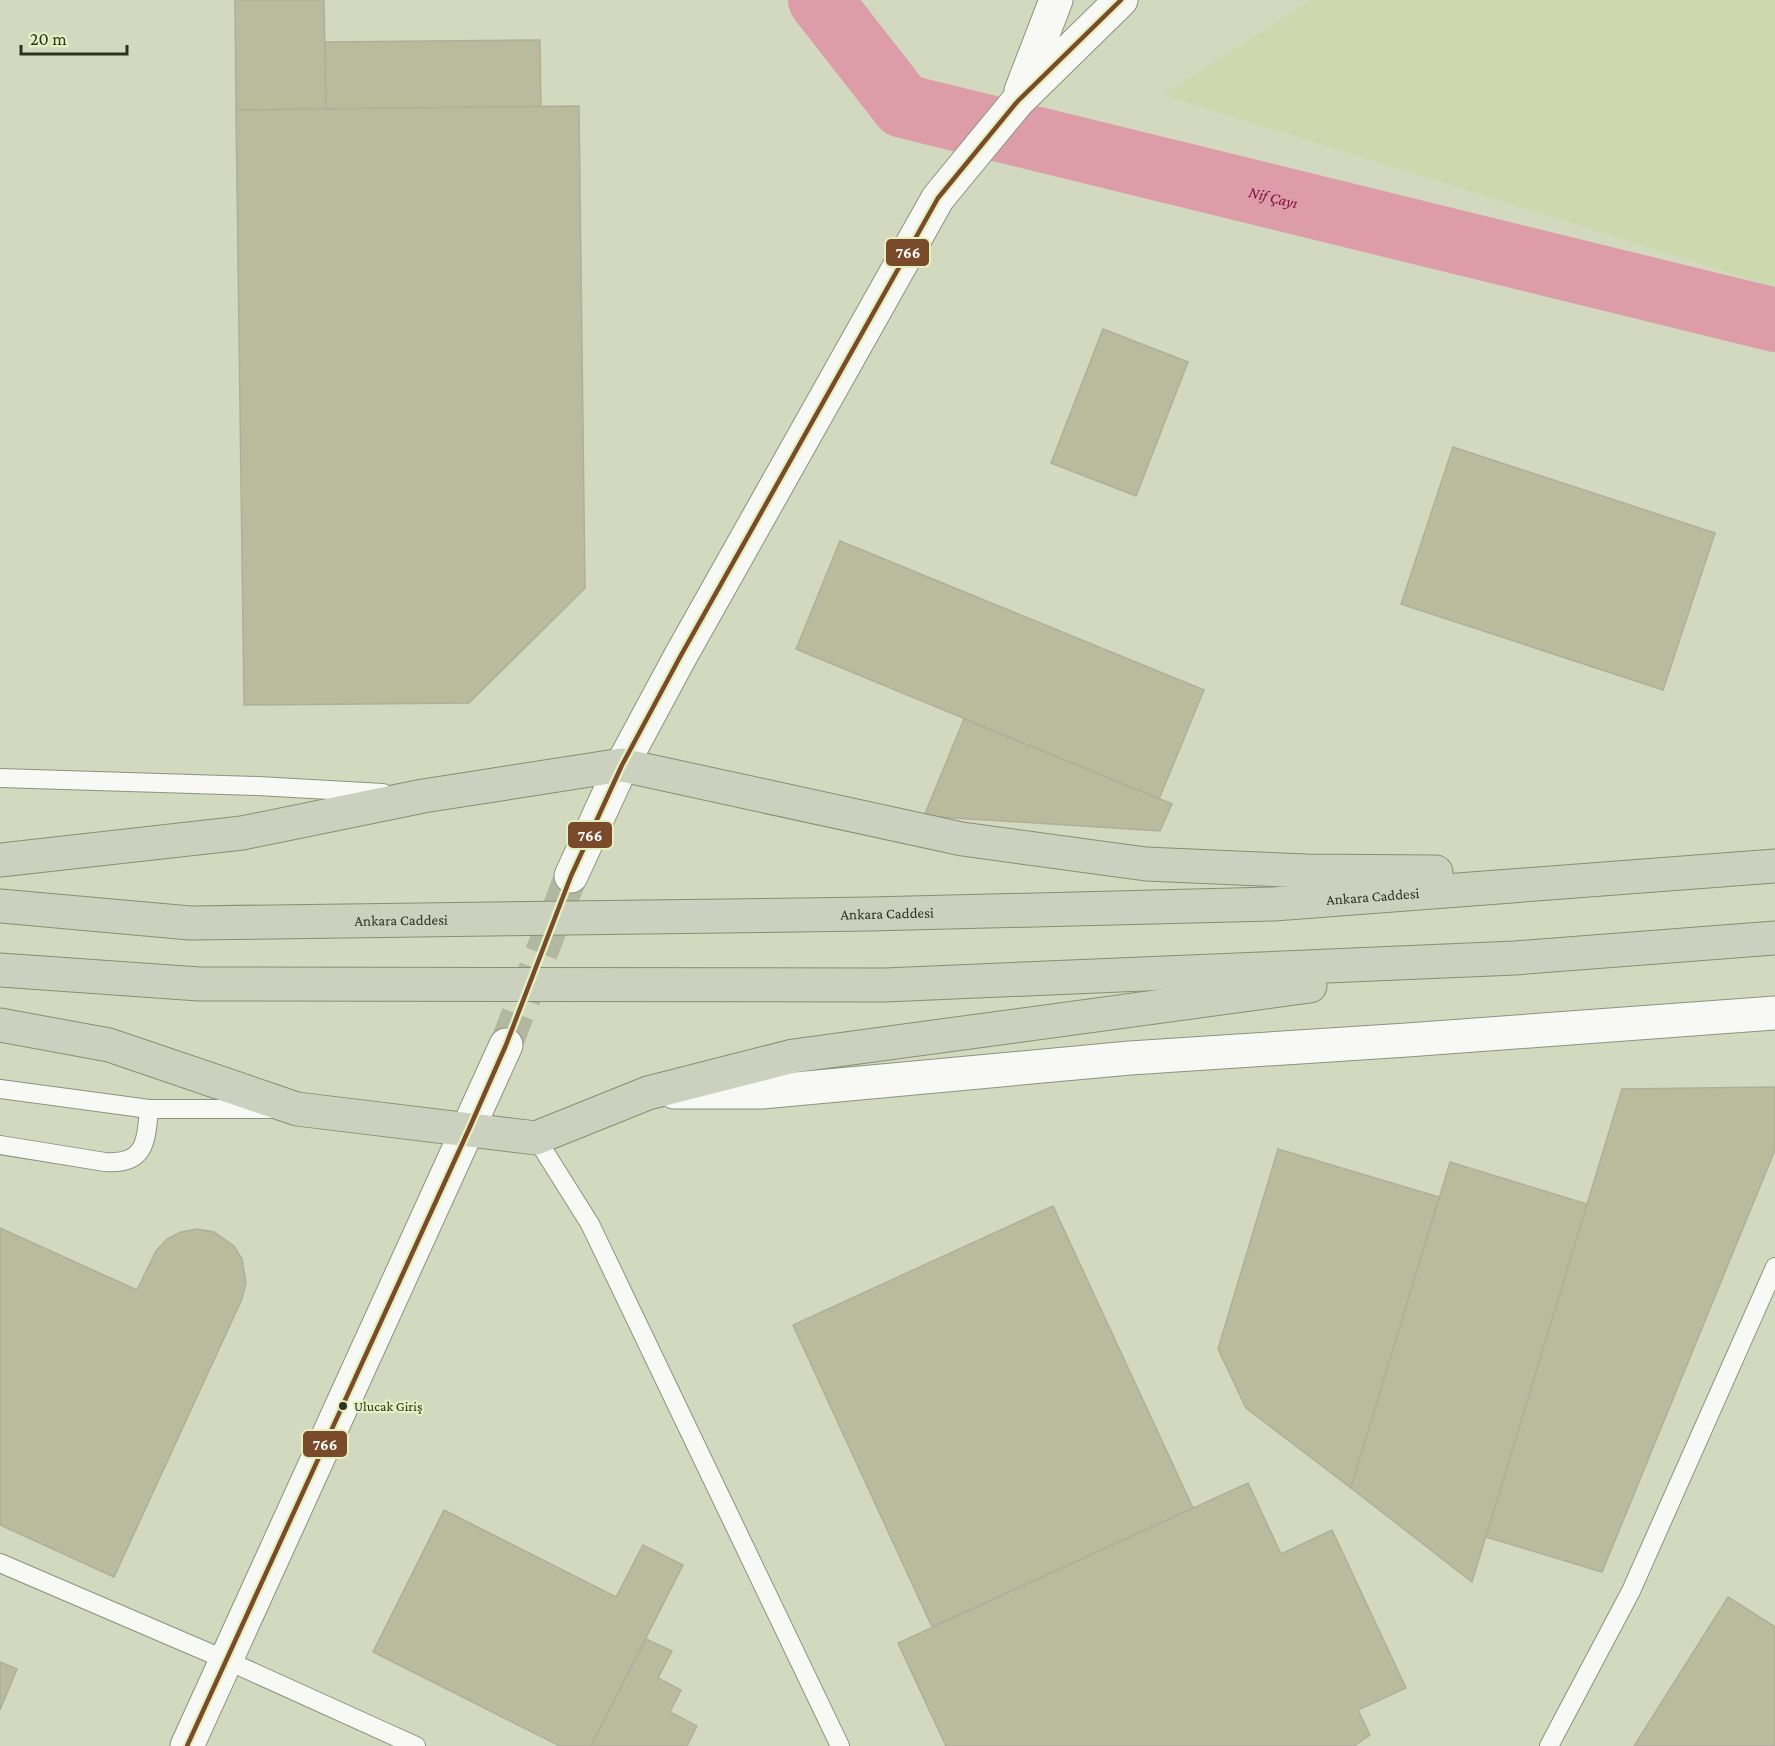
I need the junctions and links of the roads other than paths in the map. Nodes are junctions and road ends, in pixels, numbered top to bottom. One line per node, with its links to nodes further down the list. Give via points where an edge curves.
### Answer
1 (1056, 0): 3 (street)
2 (1121, 0): 3 (street)
3 (1017, 102): 4 (street, via 938,198)
4 (622, 765): 6 (highway); 9 (highway, via 962,839 1146,864 1306,871); 10 (street)
5 (0, 778): 6 (lane)
6 (423, 796): 7 (highway, via 242,833)
7 (0, 860)
8 (1775, 866): 9 (highway, Ankara Caddesi)
9 (1675, 874): 11 (highway, Ankara Caddesi, via 1274,904 870,914 190,923)
10 (571, 876)
11 (0, 906)
12 (1775, 938): 13 (highway)
13 (1515, 958): 14 (highway, via 885,985 199,984); 19 (highway, via 793,1056)
14 (0, 970)
15 (1775, 1013): 19 (street, via 1130,1058 762,1092)
16 (0, 1025): 21 (highway, via 109,1045)
17 (506, 1045): 22 (street)
18 (0, 1089): 20 (lane)
19 (648, 1093): 23 (highway)
20 (149, 1109): 21 (lane); 24 (lane, via 146,1142 126,1161 105,1162)
21 (297, 1109): 22 (highway)
22 (469, 1129): 23 (highway); 27 (street)
23 (536, 1138): 30 (lane, via 590,1224)
24 (0, 1145)
25 (1775, 1268): 31 (lane, via 1631,1591)
26 (0, 1563): 27 (lane)
27 (226, 1660): 28 (street); 29 (lane)
28 (187, 1746)
29 (416, 1746)
30 (840, 1746)
31 (1549, 1746)

